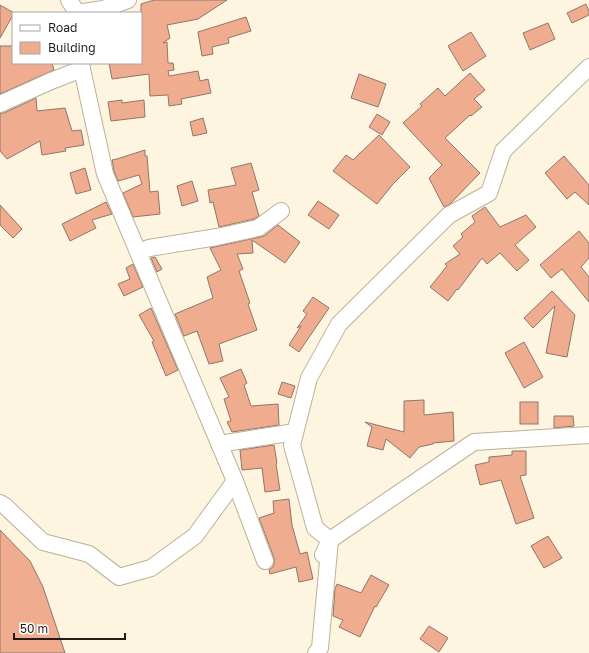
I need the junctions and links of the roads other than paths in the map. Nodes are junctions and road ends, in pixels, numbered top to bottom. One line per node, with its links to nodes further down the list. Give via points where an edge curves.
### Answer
1 (69, 0): 3 (street)
2 (128, 0): 4 (street, via 103,10)
3 (76, 12)
4 (86, 12)
5 (81, 66): 7 (street); 9 (street, via 105,174)
6 (589, 67): 10 (street, via 502,151 489,193 450,215 338,324 309,378)
7 (0, 104)
8 (281, 211): 9 (street, via 258,228)
9 (138, 252): 12 (street)
10 (295, 432): 12 (street); 15 (street, via 292,445 315,528)
11 (589, 436): 15 (street, via 474,442)
12 (219, 444): 13 (street)
13 (235, 481): 14 (street, via 195,536 151,568 119,577 89,554 43,542); 17 (street)
14 (0, 502)
15 (330, 540): 16 (street); 18 (street, via 320,648)
16 (323, 555)
17 (265, 561)
18 (316, 653)

